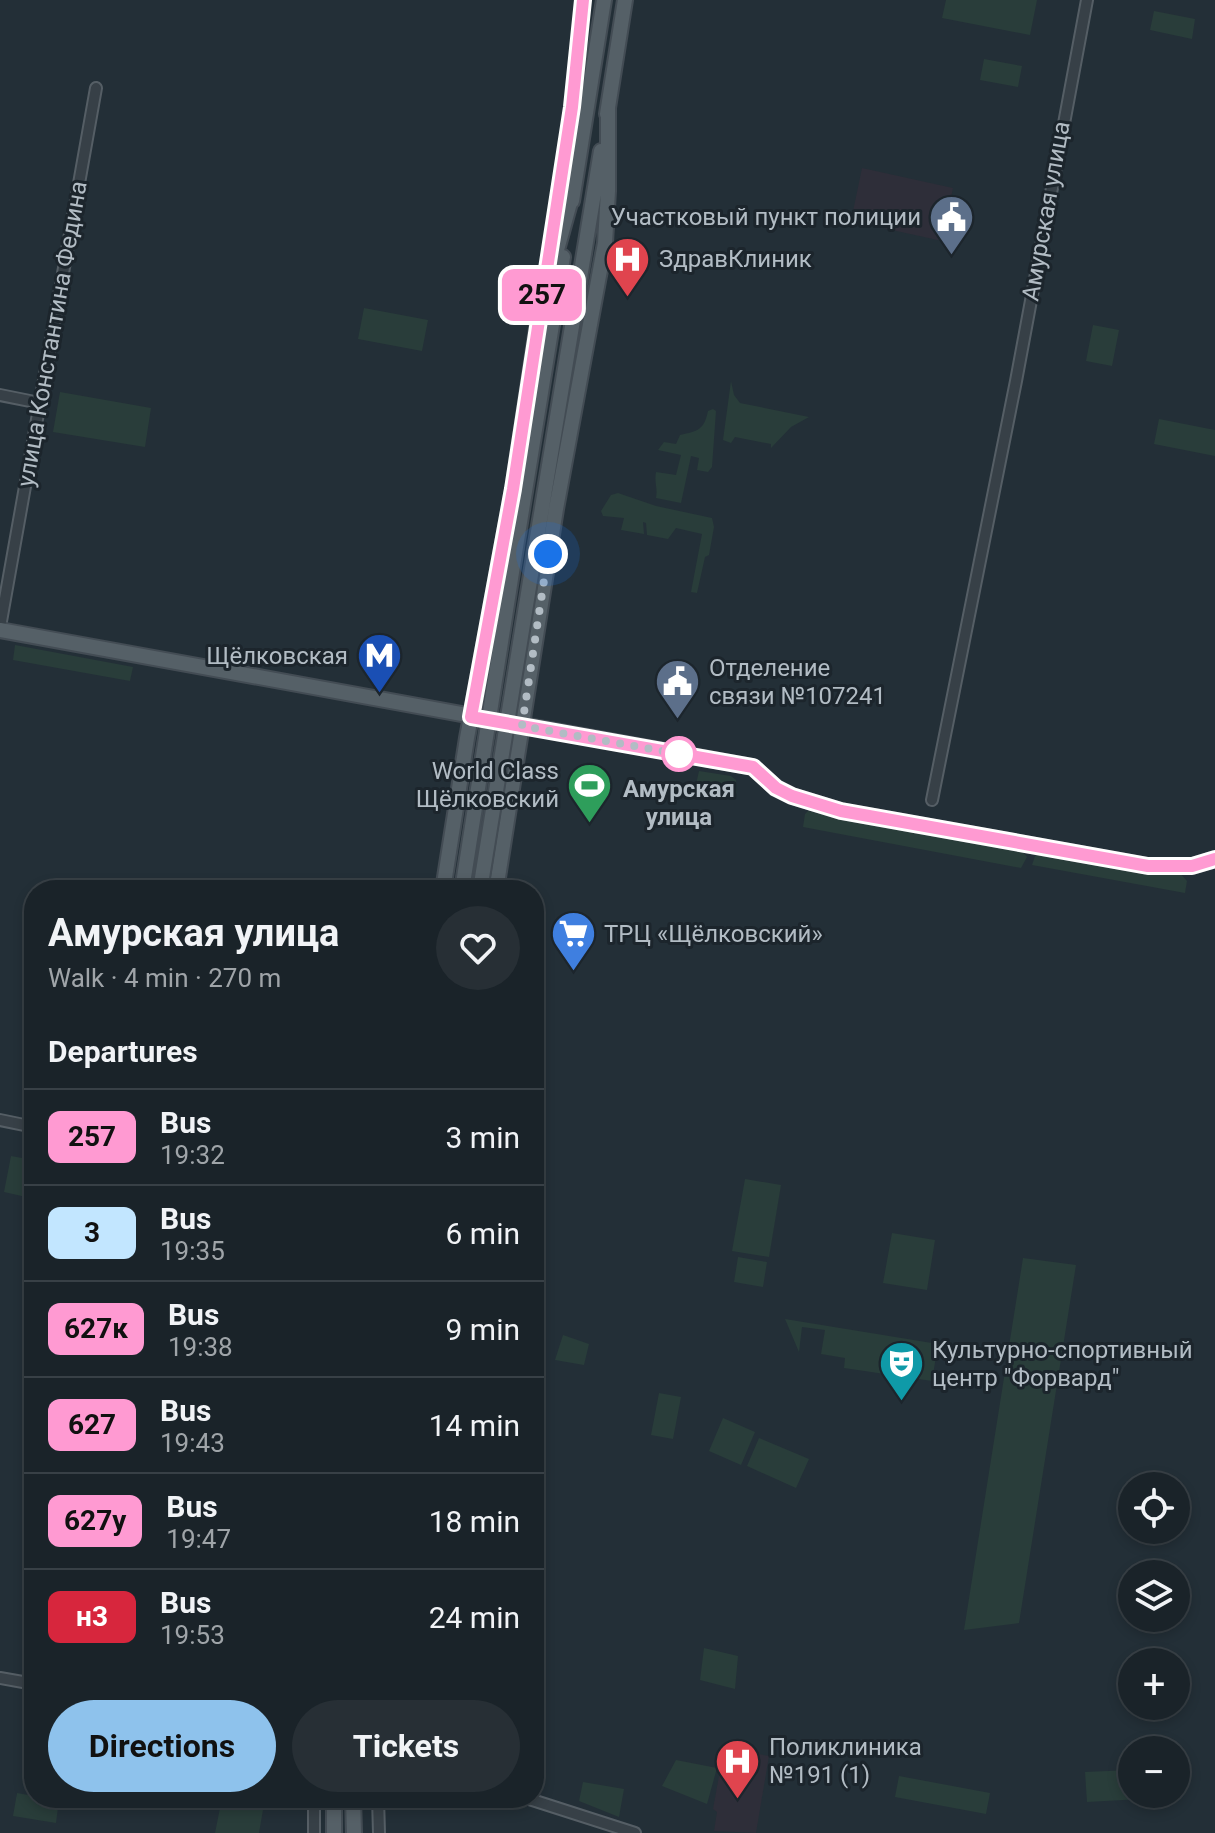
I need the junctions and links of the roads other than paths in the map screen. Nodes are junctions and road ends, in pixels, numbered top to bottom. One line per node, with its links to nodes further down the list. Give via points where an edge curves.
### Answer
1 (583, 0): 8 (street, via 578,66)
2 (604, 0): 7 (main road)
3 (625, 0): 6 (main road)
4 (1087, 0): 16 (street, Амурская улица)
5 (96, 88): 10 (street, улица Константина Федина)
6 (608, 108): 13 (main road, via 605,243); 20 (main road, bridge)
7 (573, 192): 8 (main road); 19 (main road, bridge)
8 (539, 315): 12 (main road)
9 (0, 395): 10 (street)
10 (40, 403): 11 (street, улица Константина Федина)
11 (0, 628): 12 (main road)
12 (471, 717): 13 (main road); 14 (main road)
13 (522, 726): 15 (main road); 17 (main road, via 753,767 776,788 841,811 1148,866 1177,867)
14 (458, 794): 15 (main road, via 475,773 485,771 501,777); 18 (main road)
15 (510, 800): 21 (main road)
16 (932, 800)
17 (1215, 859)
18 (445, 880)
19 (464, 880)
20 (482, 880)
21 (498, 880)
22 (0, 1120): 23 (street)
23 (24, 1125)
24 (0, 1678): 25 (street)
25 (24, 1682)
26 (544, 1804): 35 (street)
27 (314, 1808): 31 (street)
28 (334, 1808): 32 (main road)
29 (353, 1808): 33 (main road)
30 (378, 1808): 34 (street)
31 (314, 1833)
32 (334, 1833)
33 (354, 1833)
34 (379, 1833)
35 (635, 1833)

